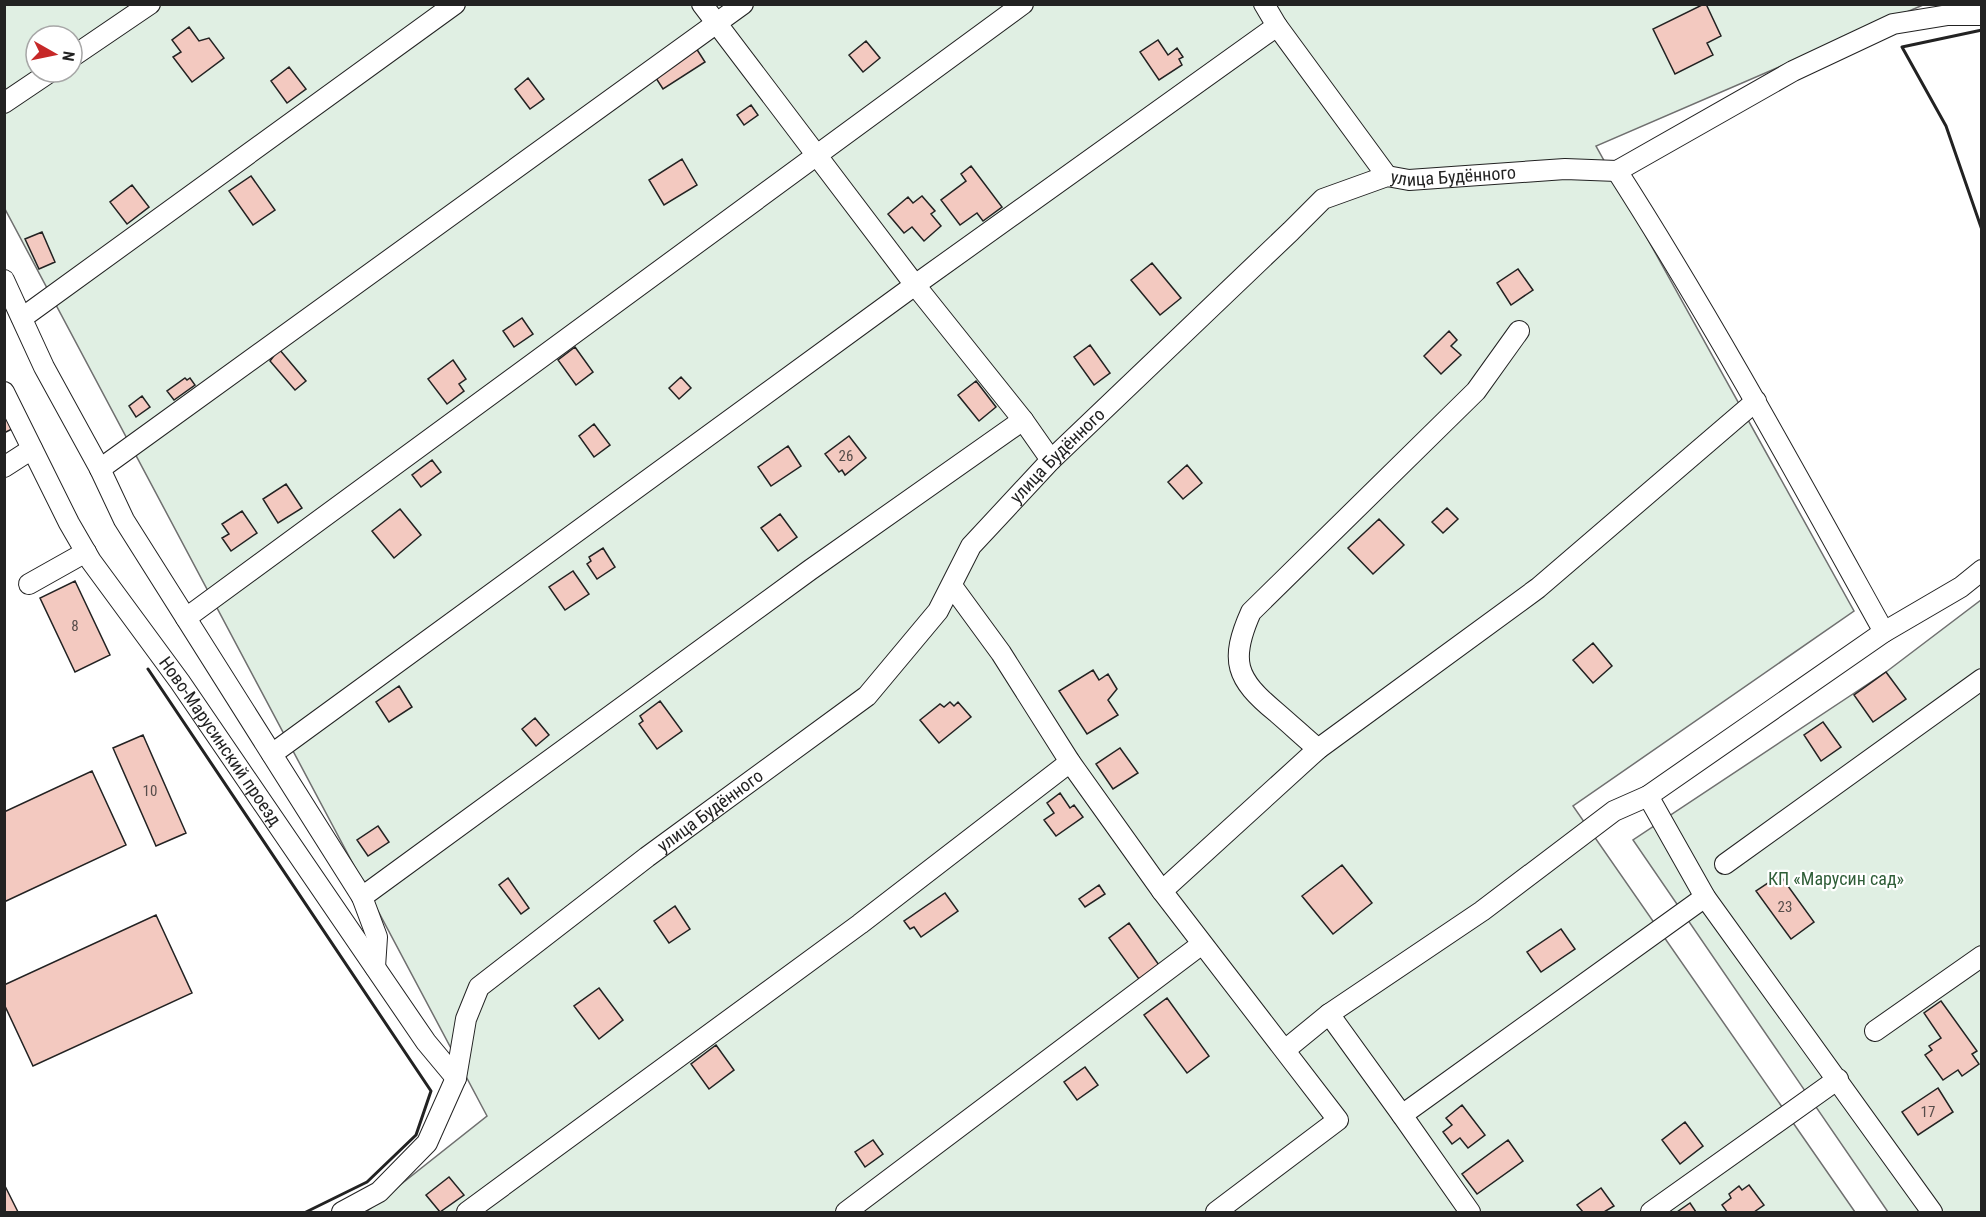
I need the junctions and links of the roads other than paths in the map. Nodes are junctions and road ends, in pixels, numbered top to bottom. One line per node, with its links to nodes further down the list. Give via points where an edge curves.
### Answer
1 (150, 4): 10 (street)
2 (454, 4): 18 (street)
3 (702, 4): 8 (street)
4 (742, 4): 8 (street)
5 (1023, 4): 13 (street)
6 (1264, 4): 9 (street)
7 (1982, 15): 14 (street, via 1948,15 1893,24 1793,71)
8 (716, 23): 13 (street); 26 (street)
9 (1277, 26): 15 (street); 17 (street)
10 (84, 49)
11 (32, 84): 12 (street)
12 (4, 103)
13 (817, 155): 17 (street); 31 (street)
14 (1617, 171): 15 (street, улица Будённого, via 1565,169 1409,180); 21 (street)
15 (1387, 176): 24 (street, улица Будённого, via 1323,199)
16 (4, 280): 18 (street)
17 (915, 285): 22 (street); 35 (street)
18 (22, 318): 26 (street)
19 (1519, 331): 34 (street, via 1476,391 1251,612 1242,632 1238,659 1244,681)
20 (4, 392): 23 (street, Ново-Марусинский проезд)
21 (1756, 401): 32 (street); 34 (street, via 1539,588)
22 (1023, 420): 24 (street); 40 (street, via 800,577)
23 (32, 449): 25 (street); 27 (street, Ново-Марусинский проезд)
24 (1051, 460): 30 (street, улица Будённого, via 971,546)
25 (4, 467)
26 (100, 469): 31 (street, via 124,520)
27 (86, 552): 29 (street); 44 (street, Ново-Марусинский проезд)
28 (1982, 570): 32 (street, via 1961,587)
29 (29, 584)
30 (952, 586): 36 (street, via 1001,653); 48 (street, улица Будённого, via 938,611 867,696 647,857 479,987 466,1019)
31 (186, 618): 35 (street)
32 (1884, 632): 37 (street)
33 (1982, 680): 38 (street)
34 (1318, 749): 39 (street)
35 (272, 754): 40 (street)
36 (1070, 762): 39 (street); 52 (street, via 860,924)
37 (1648, 796): 41 (street); 45 (street, via 1614,811 1482,911)
38 (1725, 864)
39 (1162, 891): 42 (street)
40 (362, 897): 44 (street, via 377,936)
41 (1705, 897): 49 (street); 50 (street)
42 (1202, 945): 47 (street); 53 (street)
43 (1982, 956): 46 (street)
44 (375, 967): 48 (street, Ново-Марусинский проезд, via 426,1042)
45 (1329, 1014): 47 (street); 50 (street)
46 (1875, 1031)
47 (1285, 1050): 54 (street, via 1338,1120)
48 (456, 1078): 51 (street, улица Будённого, via 427,1143 379,1192)
49 (1838, 1079): 56 (street); 57 (street)
50 (1402, 1114): 55 (street)
51 (342, 1212)
52 (468, 1212)
53 (846, 1212)
54 (1216, 1212)
55 (1470, 1212)
56 (1651, 1212)
57 (1932, 1212)

